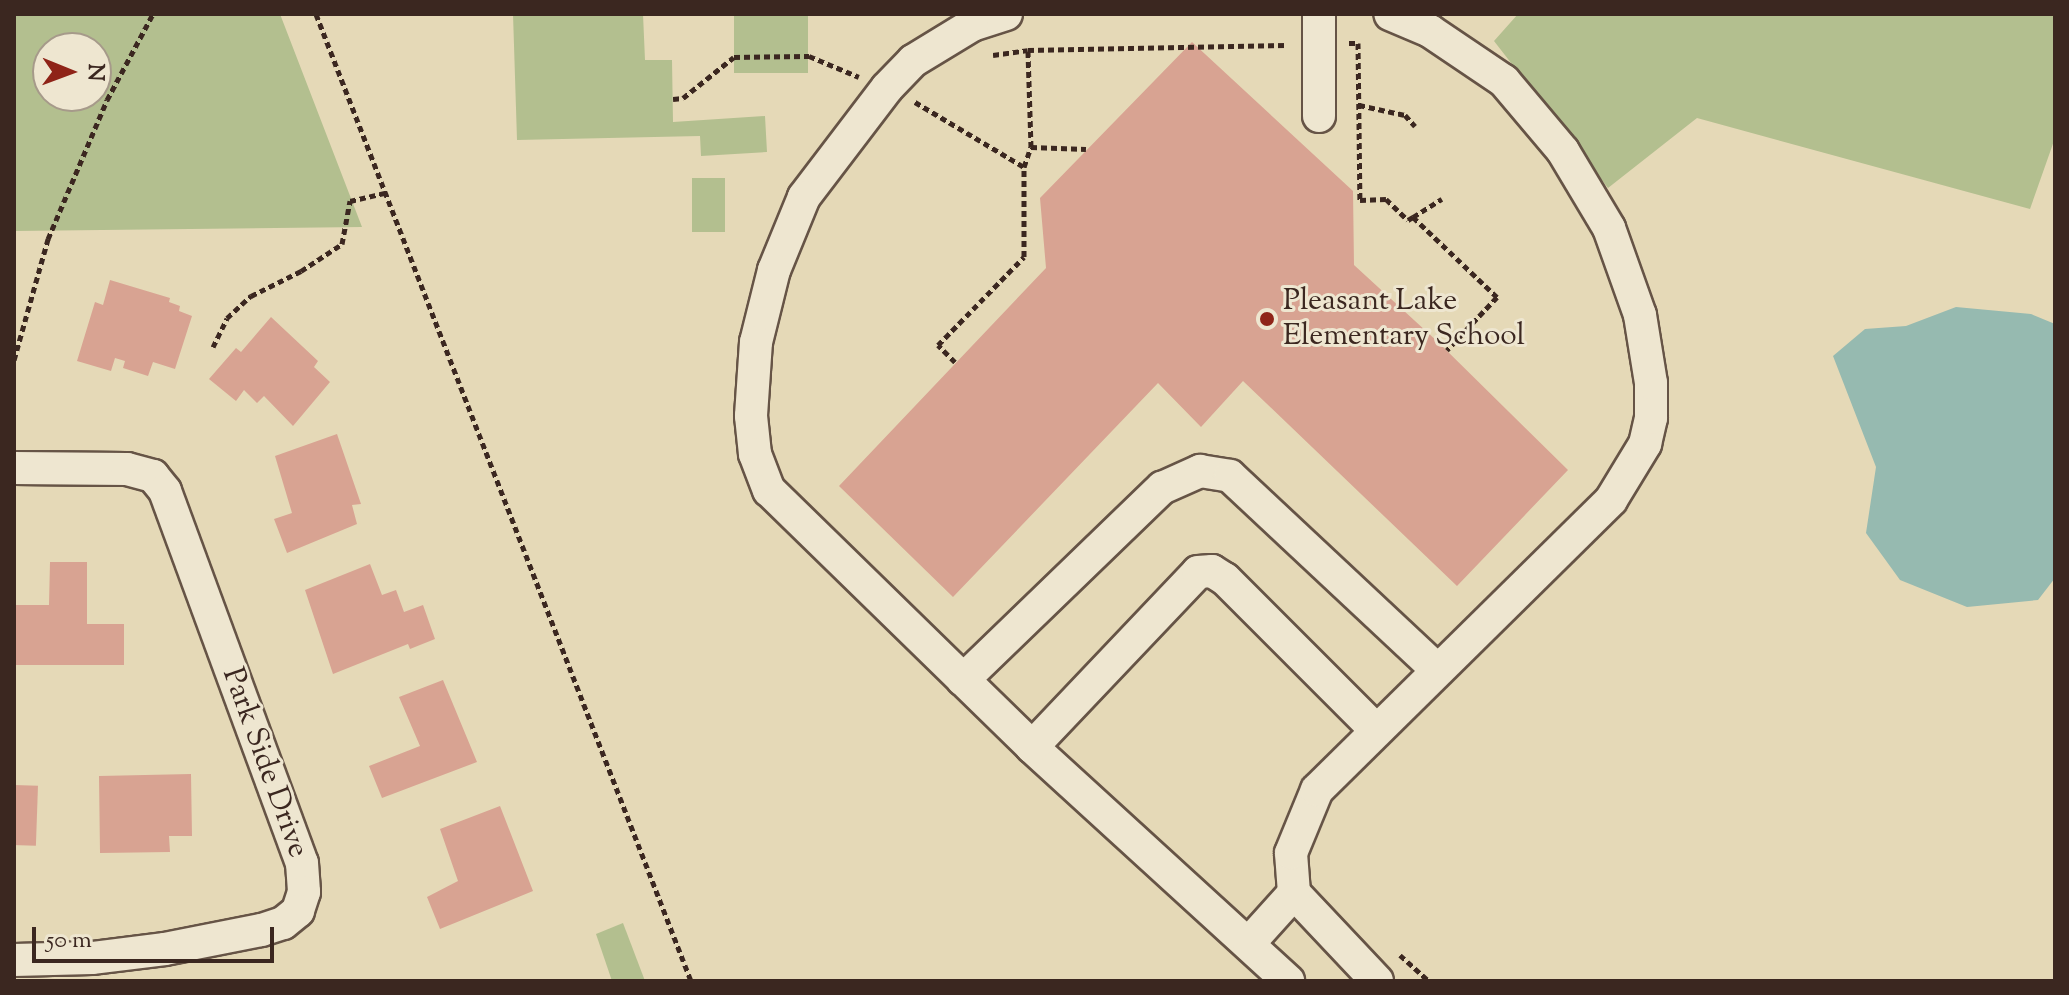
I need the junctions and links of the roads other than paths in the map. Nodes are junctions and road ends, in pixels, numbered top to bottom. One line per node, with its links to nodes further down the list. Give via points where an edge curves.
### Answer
1 (1006, 14): 7 (street, via 972,25 913,61 804,197 774,270 756,342 751,416 755,454 769,490)
2 (1390, 14): 6 (street, via 1430,31 1504,81 1563,151 1609,228 1640,315 1651,383 1645,444 1611,500)
3 (1319, 29): 4 (street)
4 (1319, 116)
5 (14, 468): 12 (street, Park Side Drive, via 127,469 153,476 165,491 302,863 304,892 298,911 261,930 92,958)
6 (1436, 669): 7 (street, via 1230,476 1200,471 1162,488); 8 (street)
7 (963, 680): 9 (street)
8 (1376, 730): 9 (street, via 1212,571 1198,572); 10 (street, via 1317,790 1291,853)
9 (1032, 747): 11 (street)
10 (1294, 893): 11 (street); 14 (street)
11 (1249, 943): 13 (street)
12 (14, 960)
13 (1288, 981)
14 (1377, 981)

